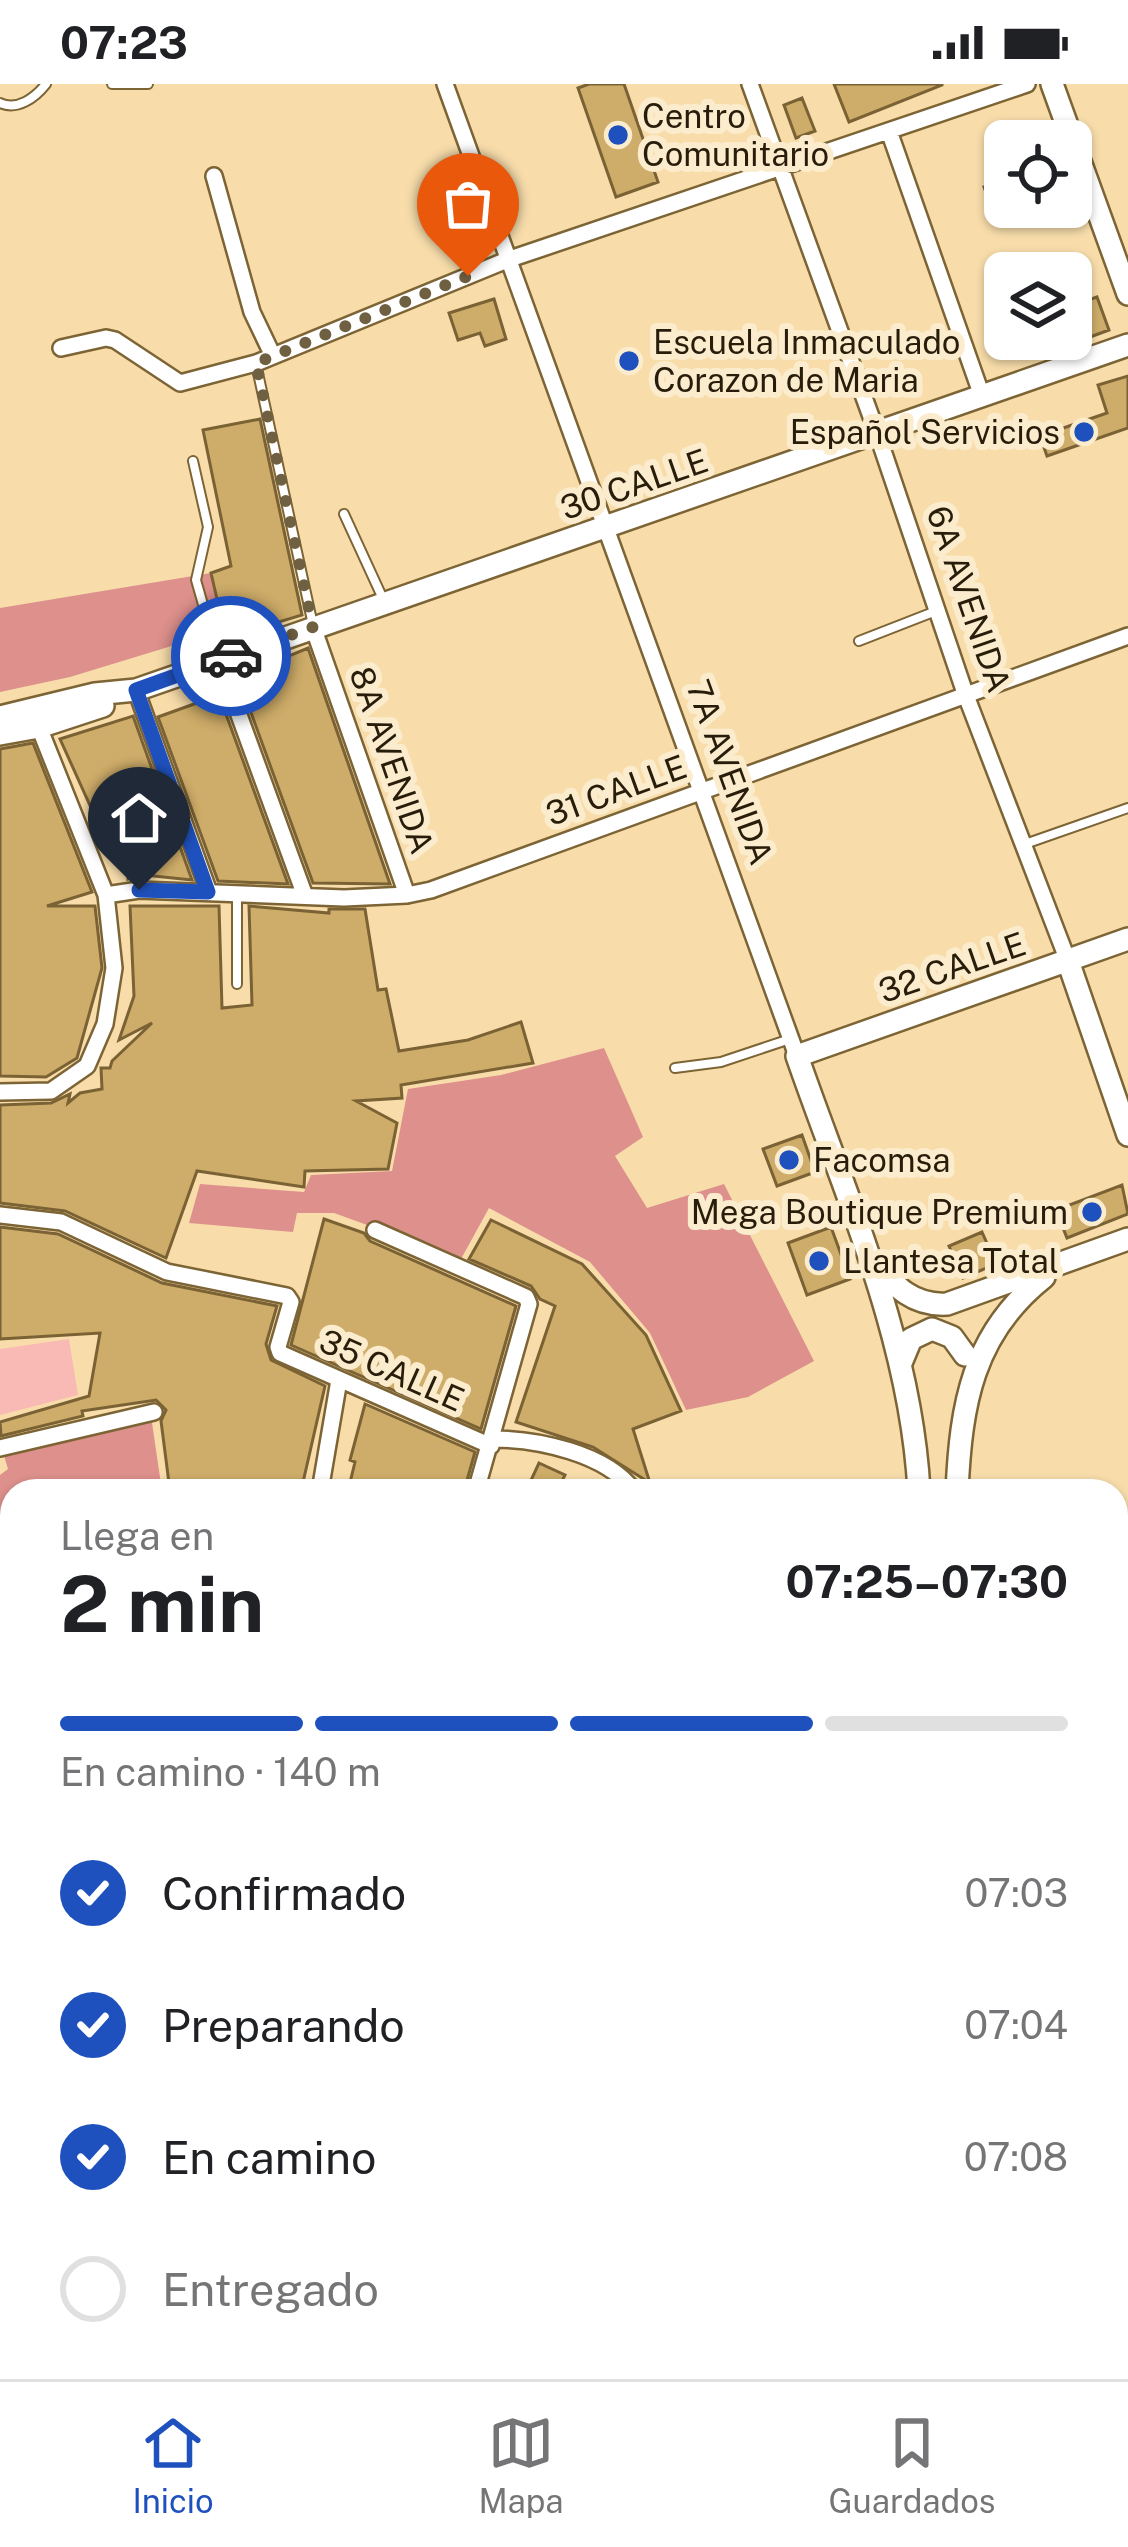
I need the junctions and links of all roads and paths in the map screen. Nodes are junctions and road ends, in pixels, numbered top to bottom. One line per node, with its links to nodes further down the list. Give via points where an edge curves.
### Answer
1 (46, 84): 8 (lane, via 21,104)
2 (112, 84): 3 (lane)
3 (148, 84)
4 (445, 84): 14 (street, 7A AVENIDA)
5 (750, 84): 11 (street, 6A AVENIDA)
6 (1027, 84): 10 (street)
7 (1052, 84): 9 (main road)
8 (0, 103)
9 (1063, 120)
10 (890, 131): 11 (street); 19 (street)
11 (782, 168): 14 (street); 20 (street, 6A AVENIDA)
12 (214, 176): 18 (street, 8A AVENIDA)
13 (1092, 205): 15 (main road)
14 (507, 260): 18 (street); 23 (street, 7A AVENIDA)
15 (1128, 294)
16 (1128, 345): 19 (main road, 30 CALLE)
17 (61, 347): 18 (street, via 115,340 180,383)
18 (264, 360): 26 (lane, 8A AVENIDA)
19 (982, 396): 20 (main road, 30 CALLE)
20 (878, 433): 23 (main road, 30 CALLE); 25 (street, 6A AVENIDA)
21 (193, 461): 29 (lane, via 208,526 196,580)
22 (344, 514): 24 (lane)
23 (608, 529): 24 (main road, 30 CALLE); 35 (street, 7A AVENIDA)
24 (385, 603): 26 (main road, 30 CALLE)
25 (938, 610): 28 (lane); 31 (street, 6A AVENIDA)
26 (313, 627): 29 (main road, 30 CALLE); 42 (street, 8A AVENIDA)
27 (1128, 636): 31 (street, 31 CALLE)
28 (860, 641)
29 (219, 660): 30 (main road, 30 CALLE); 41 (street)
30 (136, 690): 32 (main road); 33 (main road); 38 (street)
31 (965, 693): 35 (street, 31 CALLE); 37 (street, 6A AVENIDA)
32 (0, 717)
33 (39, 727): 34 (main road); 40 (street)
34 (0, 734)
35 (701, 791): 42 (street, 31 CALLE); 46 (street, 7A AVENIDA)
36 (1128, 808): 37 (lane)
37 (1025, 844): 44 (street, 6A AVENIDA)
38 (208, 892): 39 (street, 31 CALLE); 40 (street, 31 CALLE)
39 (237, 893): 41 (street, 31 CALLE); 45 (lane)
40 (106, 895): 48 (street, via 114,968 105,1024 87,1066 51,1091)
41 (304, 896): 42 (street, 31 CALLE)
42 (407, 896)
43 (1128, 939): 44 (main road, 32 CALLE)
44 (1068, 962): 46 (main road, 32 CALLE); 49 (main road, 6A AVENIDA)
45 (237, 984)
46 (794, 1047): 47 (lane); 53 (main road, 7A AVENIDA)
47 (675, 1068)
48 (0, 1092)
49 (1128, 1135)
50 (0, 1215): 58 (street, 35 CALLE, via 61,1222 167,1272 287,1296 278,1350)
51 (375, 1230): 61 (street, via 526,1298)
52 (1128, 1239): 54 (main road)
53 (866, 1252): 54 (main road, via 906,1294 934,1305); 57 (main road, 7A AVENIDA)
54 (1058, 1266): 55 (main road)
55 (1015, 1300): 56 (main road); 60 (main road, via 976,1366)
56 (965, 1355): 57 (main road, via 952,1337 932,1329 911,1339); 60 (main road)
57 (901, 1363): 66 (main road, 7A AVENIDA)
58 (339, 1380): 61 (street, 35 CALLE); 63 (street)
59 (154, 1412): 62 (street)
60 (959, 1438): 67 (main road)
61 (492, 1442): 64 (street); 65 (street, 35 CALLE, via 560,1448)
62 (0, 1448)
63 (322, 1479)
64 (480, 1479)
65 (626, 1479)
66 (918, 1479)
67 (958, 1479)

